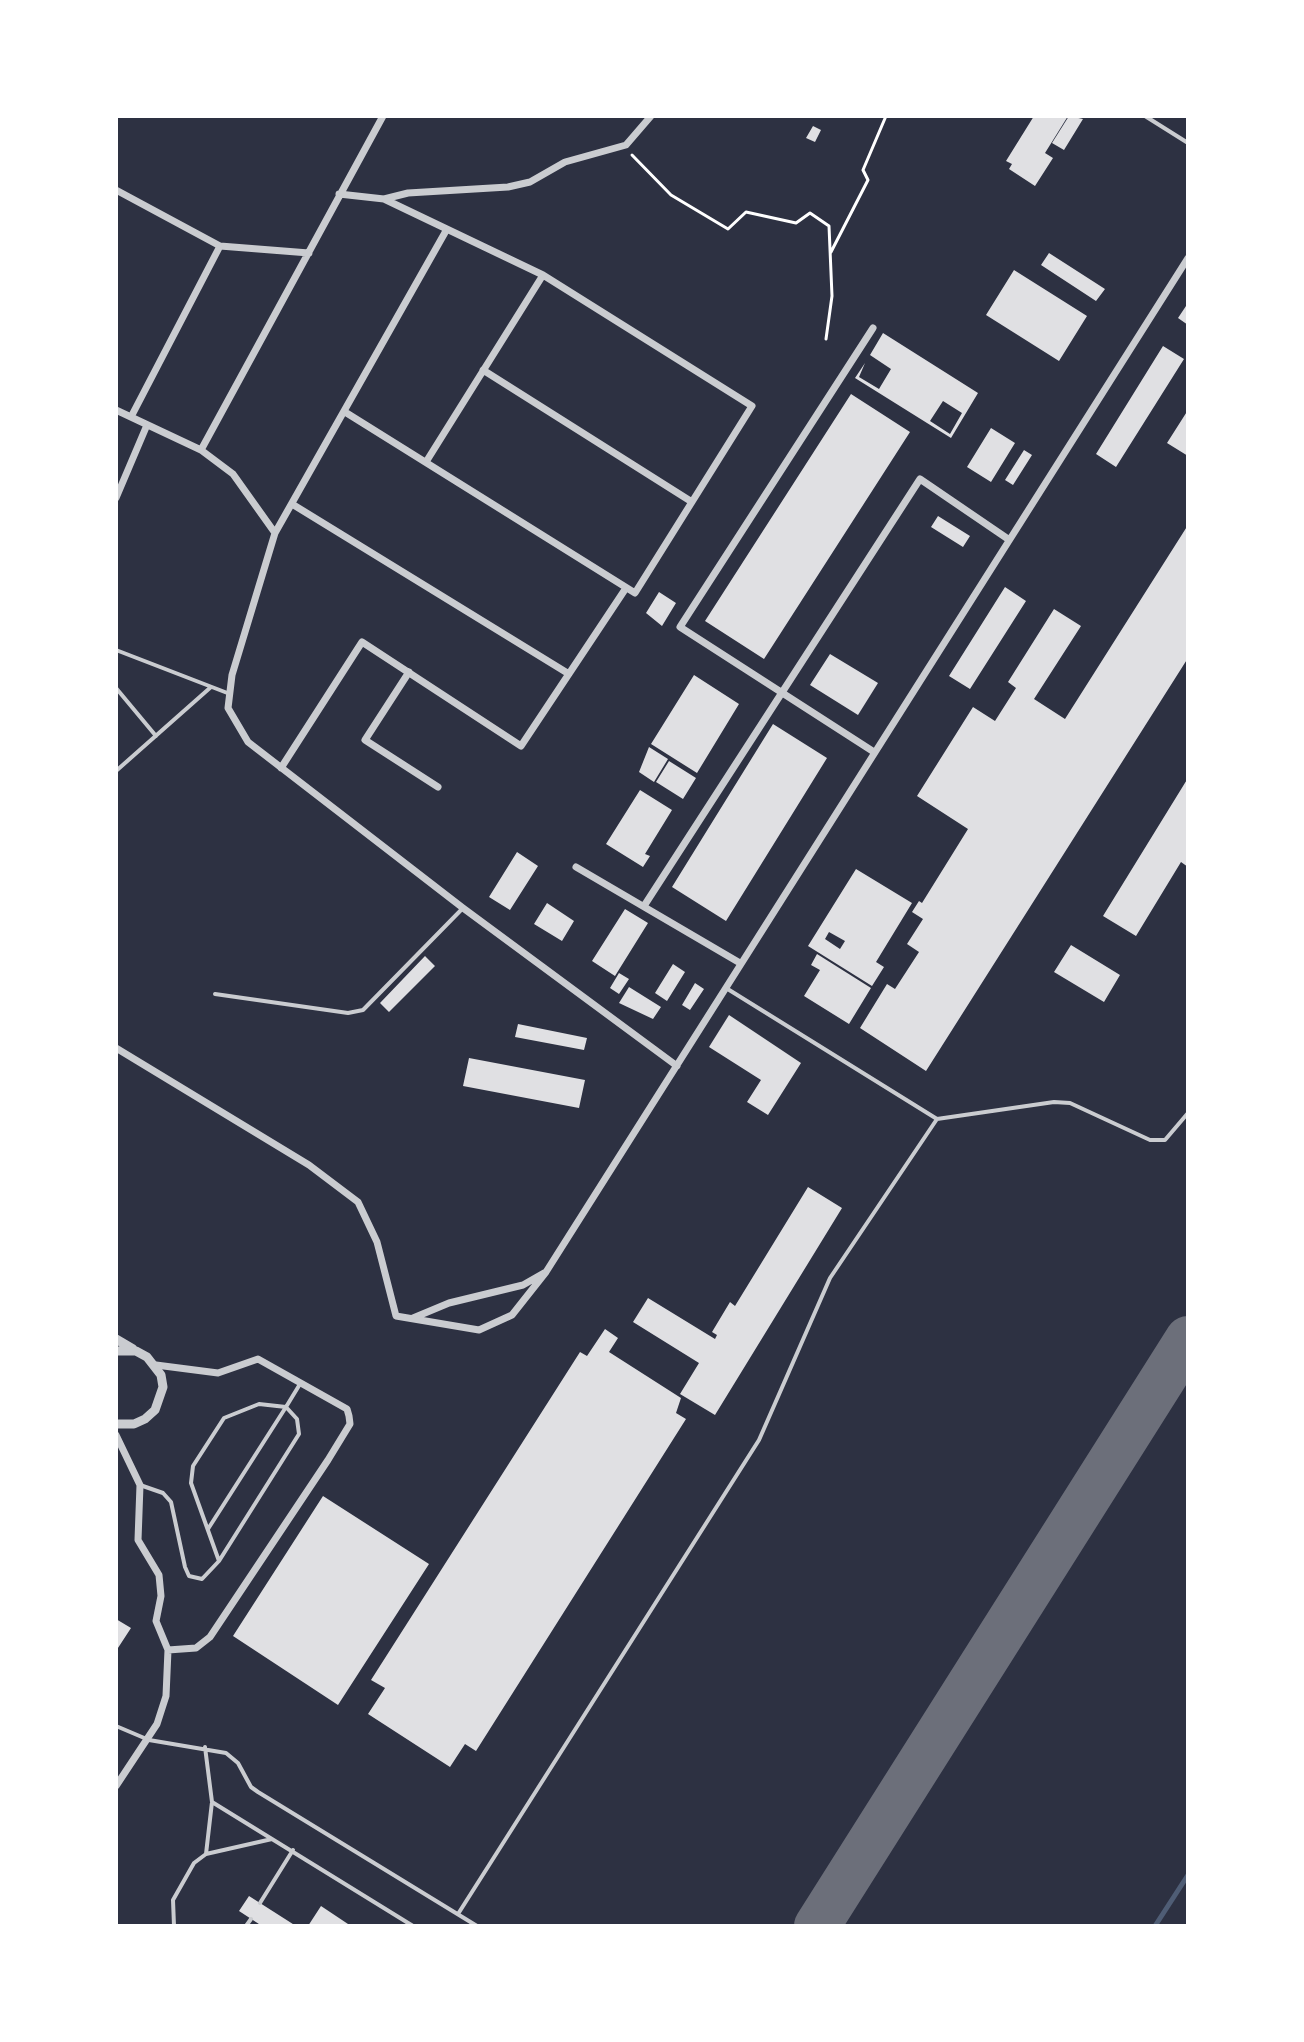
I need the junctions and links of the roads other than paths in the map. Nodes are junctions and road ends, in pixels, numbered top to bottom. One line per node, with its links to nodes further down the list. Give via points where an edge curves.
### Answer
1 (383, 116): 6 (street)
2 (651, 116): 7 (street, via 626,145 565,162 530,182)
3 (1145, 116): 4 (lane)
4 (1188, 143)
5 (116, 190): 9 (street)
6 (339, 194): 7 (street); 10 (street)
7 (384, 199): 8 (street)
8 (447, 229): 12 (street); 16 (street)
9 (220, 246): 10 (street); 17 (street)
10 (309, 253): 19 (street)
11 (1188, 258): 25 (street)
12 (543, 275): 14 (street); 22 (street, via 752,406)
13 (873, 328): 32 (street, via 680,627)
14 (483, 370): 20 (street); 22 (street)
15 (116, 410): 17 (street)
16 (345, 412): 20 (street); 23 (street)
17 (131, 417): 18 (street)
18 (147, 425): 19 (street); 21 (street)
19 (201, 450): 24 (street, via 233,474)
20 (426, 462): 26 (street)
21 (116, 498)
22 (692, 502): 26 (street, via 635,593)
23 (292, 504): 24 (street); 29 (street)
24 (275, 533): 33 (street)
25 (1008, 539): 32 (street, via 920,479); 35 (street)
26 (626, 588): 29 (street)
27 (116, 650): 30 (lane)
28 (409, 672): 29 (street, via 521,746); 36 (street, via 362,642); 38 (street, via 365,740)
29 (569, 674)
30 (211, 687): 33 (lane); 34 (lane)
31 (116, 688): 34 (lane)
32 (782, 693): 35 (street); 40 (street)
33 (230, 694): 36 (street, via 228,708 236,726)
34 (156, 736): 37 (lane)
35 (874, 752): 42 (street)
36 (281, 768): 41 (street)
37 (116, 771)
38 (438, 787)
39 (576, 867): 40 (street)
40 (644, 906): 42 (street)
41 (463, 908): 44 (lane, via 363,1010 348,1013); 46 (street)
42 (740, 963): 43 (street)
43 (726, 988): 46 (street); 48 (lane)
44 (215, 994)
45 (116, 1048): 50 (street, via 309,1165 358,1202 377,1242 393,1312)
46 (677, 1066): 49 (street)
47 (1188, 1113): 48 (lane, via 1165,1140 1150,1140 1070,1103)
48 (937, 1119): 72 (lane, via 830,1278 759,1440)
49 (546, 1272): 50 (street, via 523,1285 449,1303); 50 (street, via 512,1315 495,1325 462,1329)
50 (410, 1319)
51 (116, 1339): 53 (street)
52 (116, 1351): 53 (street)
53 (136, 1351): 54 (street)
54 (156, 1365): 55 (street, via 218,1373 258,1359); 57 (street, via 163,1387 155,1410 134,1424)
55 (301, 1382): 56 (lane); 62 (street, via 347,1409 350,1424 210,1637 196,1648)
56 (286, 1407): 60 (lane); 60 (lane, via 247,1407 215,1427 190,1474); 61 (lane, via 297,1419 299,1434)
57 (116, 1424)
58 (116, 1435): 59 (street)
59 (140, 1485): 61 (lane, via 163,1493 171,1502 189,1576 202,1579); 62 (street, via 138,1540 159,1575 156,1621)
60 (208, 1529): 61 (lane)
61 (219, 1561)
62 (168, 1650): 64 (street, via 166,1696)
63 (116, 1726): 64 (lane)
64 (149, 1740): 65 (lane); 66 (street)
65 (205, 1747): 67 (lane); 72 (lane, via 234,1758 258,1792)
66 (116, 1786)
67 (212, 1802): 68 (lane); 70 (lane)
68 (275, 1839): 69 (lane); 70 (lane)
69 (293, 1850): 71 (lane); 77 (lane)
70 (206, 1854): 75 (lane, via 194,1863 173,1900)
71 (260, 1903)
72 (458, 1914): 73 (lane)
73 (465, 1918): 78 (lane); 79 (lane)
74 (251, 1919): 76 (lane)
75 (174, 1926)
76 (246, 1926)
77 (413, 1926)
78 (460, 1926)
79 (477, 1926)

